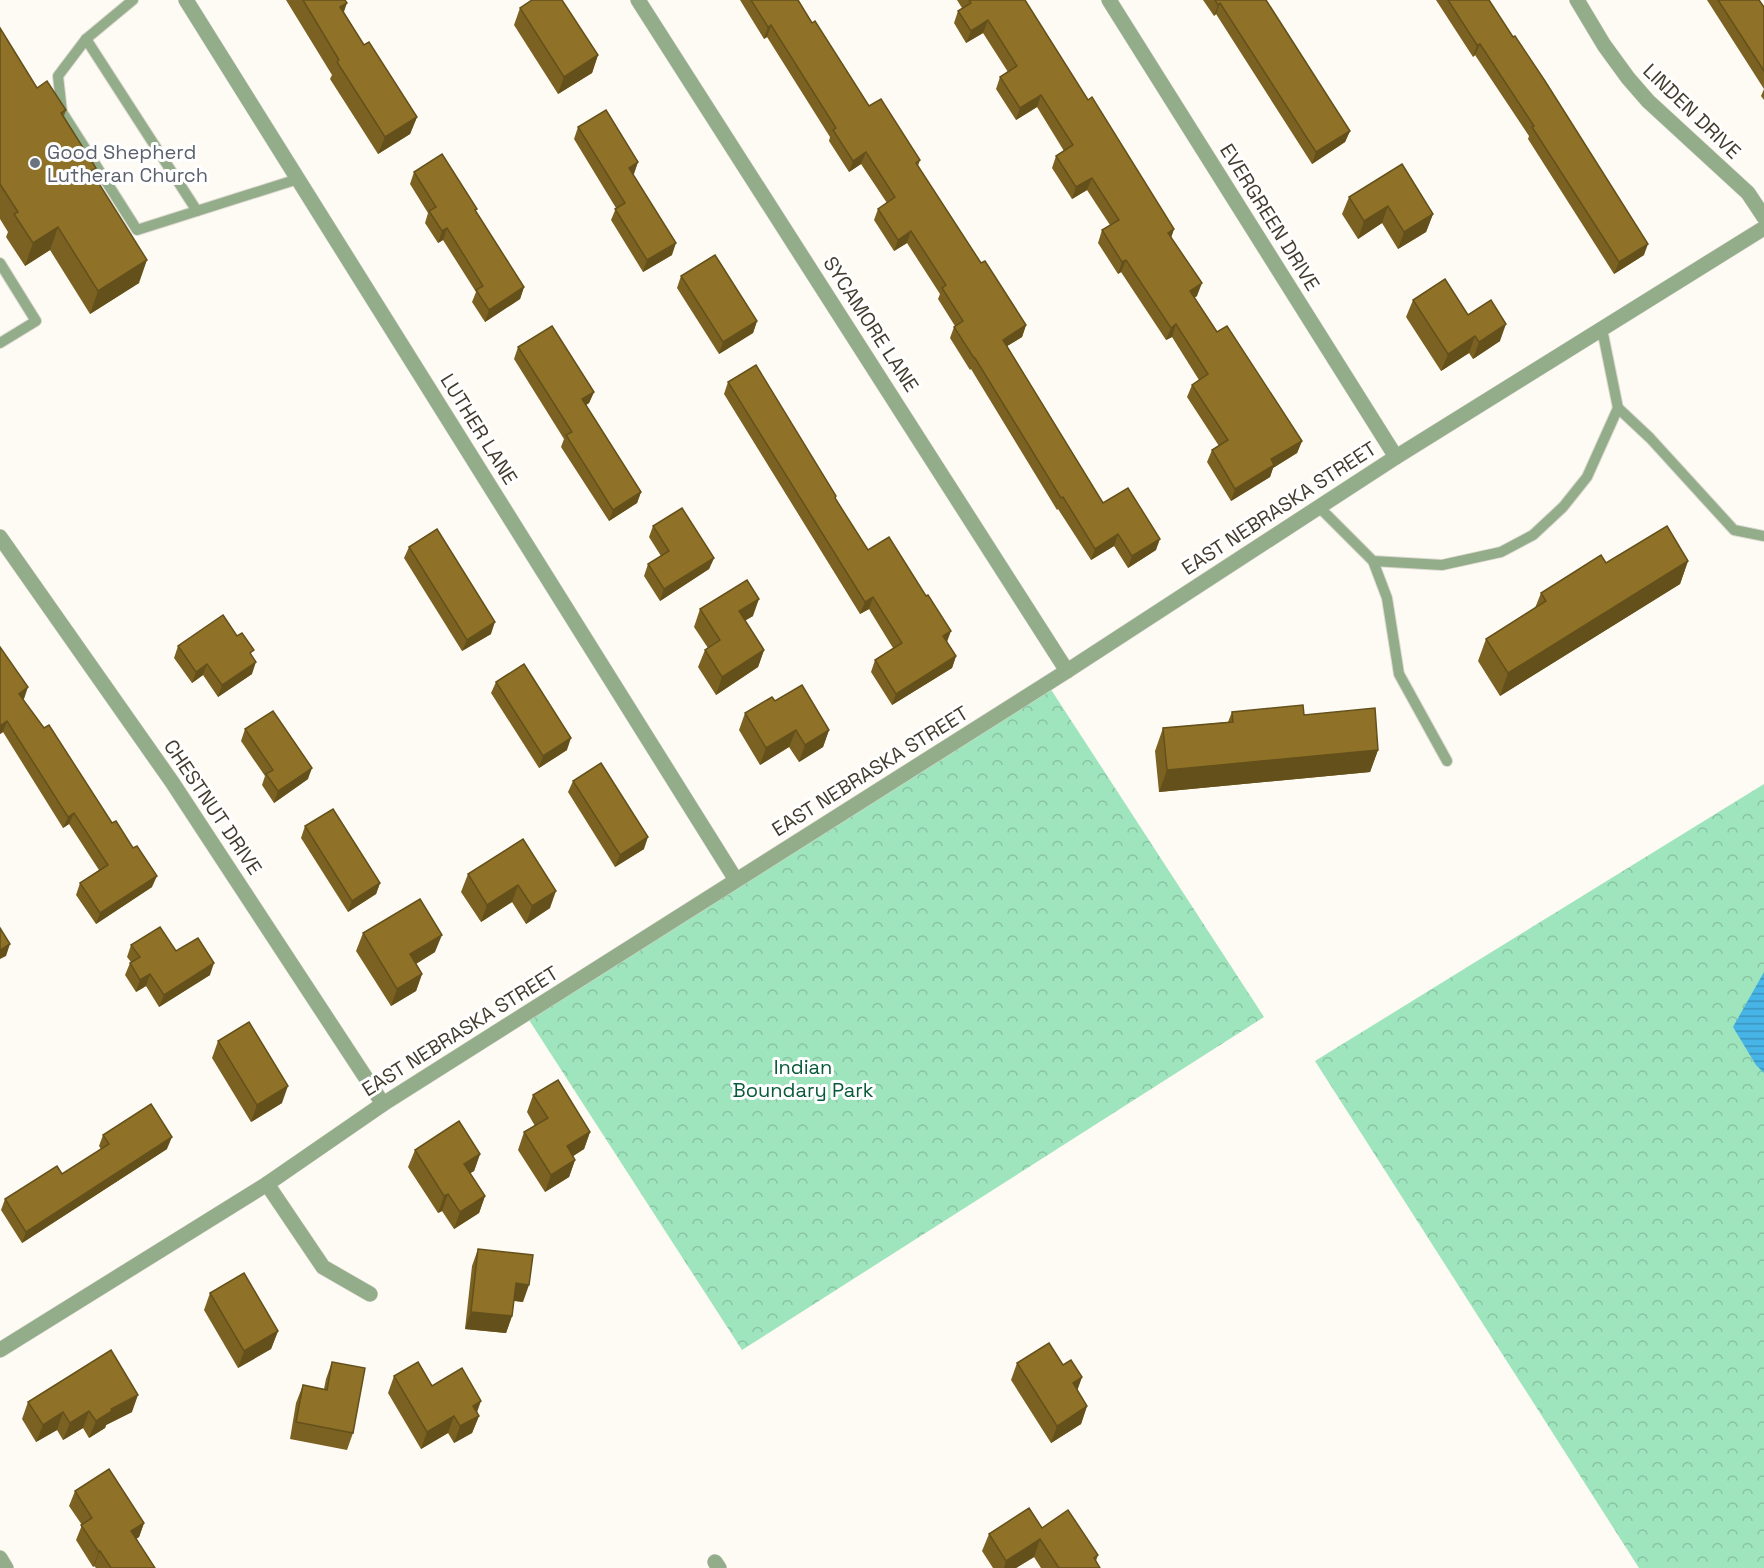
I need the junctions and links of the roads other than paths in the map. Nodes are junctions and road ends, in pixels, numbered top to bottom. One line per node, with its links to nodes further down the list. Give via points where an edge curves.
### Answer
1 (133, 0): 6 (lane)
2 (186, 0): 7 (street, LUTHER LANE)
3 (639, 0): 20 (street, SYCAMORE LANE)
4 (1109, 0): 15 (street, EVERGREEN DRIVE)
5 (1577, 0): 9 (street, LINDEN DRIVE, via 1628,78 1748,193)
6 (86, 39): 8 (lane); 8 (lane, via 58,76 62,112 137,230)
7 (298, 179): 8 (lane); 22 (street, LUTHER LANE)
8 (197, 211)
9 (1764, 217)
10 (1764, 228): 12 (street, EAST NEBRASKA STREET)
11 (0, 263): 13 (lane, via 36,321)
12 (1602, 329): 14 (lane); 15 (street, EAST NEBRASKA STREET)
13 (0, 343)
14 (1618, 408): 17 (lane, via 1734,530); 19 (lane, via 1587,477 1533,535 1501,552 1442,566)
15 (1396, 457): 16 (street, EAST NEBRASKA STREET)
16 (1318, 507): 19 (lane); 20 (street, EAST NEBRASKA STREET)
17 (1764, 536)
18 (0, 537): 23 (street, CHESTNUT DRIVE, via 172,782)
19 (1373, 561): 21 (lane, via 1387,598 1399,674)
20 (1067, 670): 22 (street, EAST NEBRASKA STREET)
21 (1447, 761)
22 (736, 880): 23 (street, EAST NEBRASKA STREET)
23 (383, 1104): 24 (street, EAST NEBRASKA STREET)
24 (267, 1184): 25 (street, via 323,1267); 26 (street, EAST NEBRASKA STREET)
25 (370, 1294)
26 (0, 1350)
27 (0, 1558): 28 (street)
28 (6, 1568)

